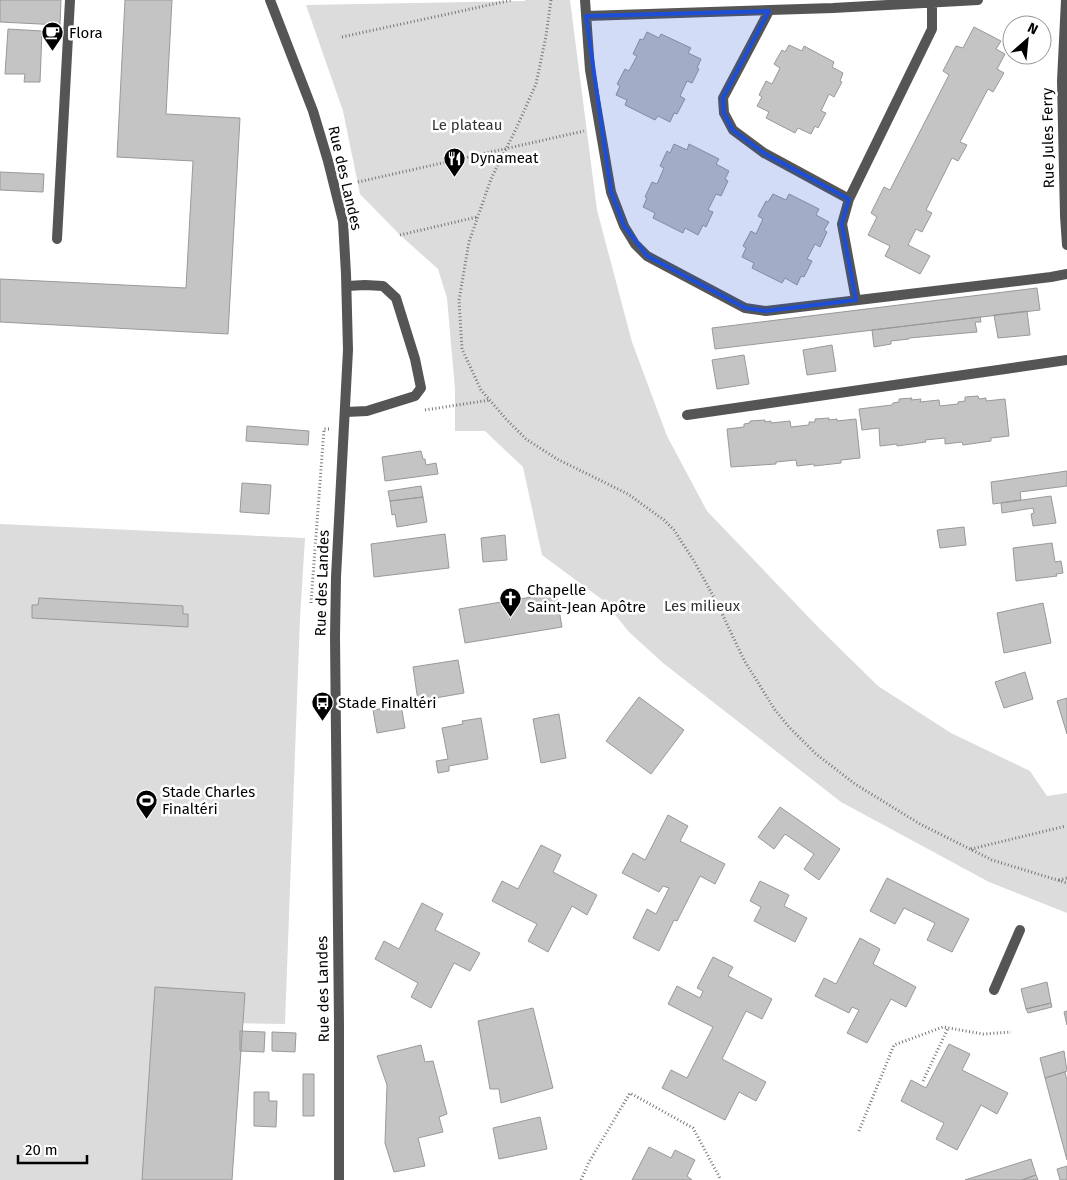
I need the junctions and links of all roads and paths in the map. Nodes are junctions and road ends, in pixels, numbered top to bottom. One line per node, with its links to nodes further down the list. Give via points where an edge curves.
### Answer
1 (70, 0): 19 (street)
2 (270, 0): 22 (street, Rue des Landes, via 313,111 328,160 342,221)
3 (512, 0): 12 (path)
4 (551, 0): 14 (path, via 536,84)
5 (585, 0): 11 (street)
6 (978, 0): 8 (street)
7 (1066, 0): 20 (street, Rue Jules Ferry, via 1062,81)
8 (932, 3): 9 (street); 16 (street, via 932,29)
9 (832, 4): 10 (street)
10 (769, 10): 11 (street); 16 (street, via 723,98 724,113 733,130 764,154)
11 (586, 16): 23 (street, via 590,70 611,192 624,226 647,256 744,308 766,311)
12 (342, 37)
13 (593, 129): 14 (path)
14 (506, 148): 15 (path); 17 (path, via 490,178)
15 (358, 182)
16 (849, 199): 23 (street, via 842,224)
17 (478, 216): 18 (path); 30 (path, via 469,242 459,300 462,349 481,390 526,439 557,459 628,494 674,530 717,603 744,660 775,710 816,754 882,801)
18 (400, 235)
19 (57, 239)
20 (1067, 245)
21 (1067, 274): 23 (street)
22 (347, 286): 25 (street, Rue des Landes); 25 (street, via 383,286 396,298 421,388 415,396 367,411)
23 (856, 300)
24 (1067, 360): 26 (street)
25 (346, 412): 27 (street, Rue des Landes)
26 (686, 415)
27 (345, 430): 28 (path, via 324,429); 40 (street, Rue des Landes, via 335,637)
28 (311, 603)
29 (1066, 826): 30 (path)
30 (971, 849): 32 (path, via 992,860)
31 (1067, 878): 32 (path)
32 (1058, 880): 33 (path)
33 (1067, 883)
34 (1020, 930): 35 (street)
35 (994, 990)
36 (948, 1028): 37 (path, via 983,1034); 38 (path); 39 (path, via 894,1045)
37 (1011, 1032)
38 (923, 1081)
39 (859, 1131)
40 (338, 1180)
41 (580, 1180): 42 (path, via 630,1093 693,1128)
42 (721, 1180)

